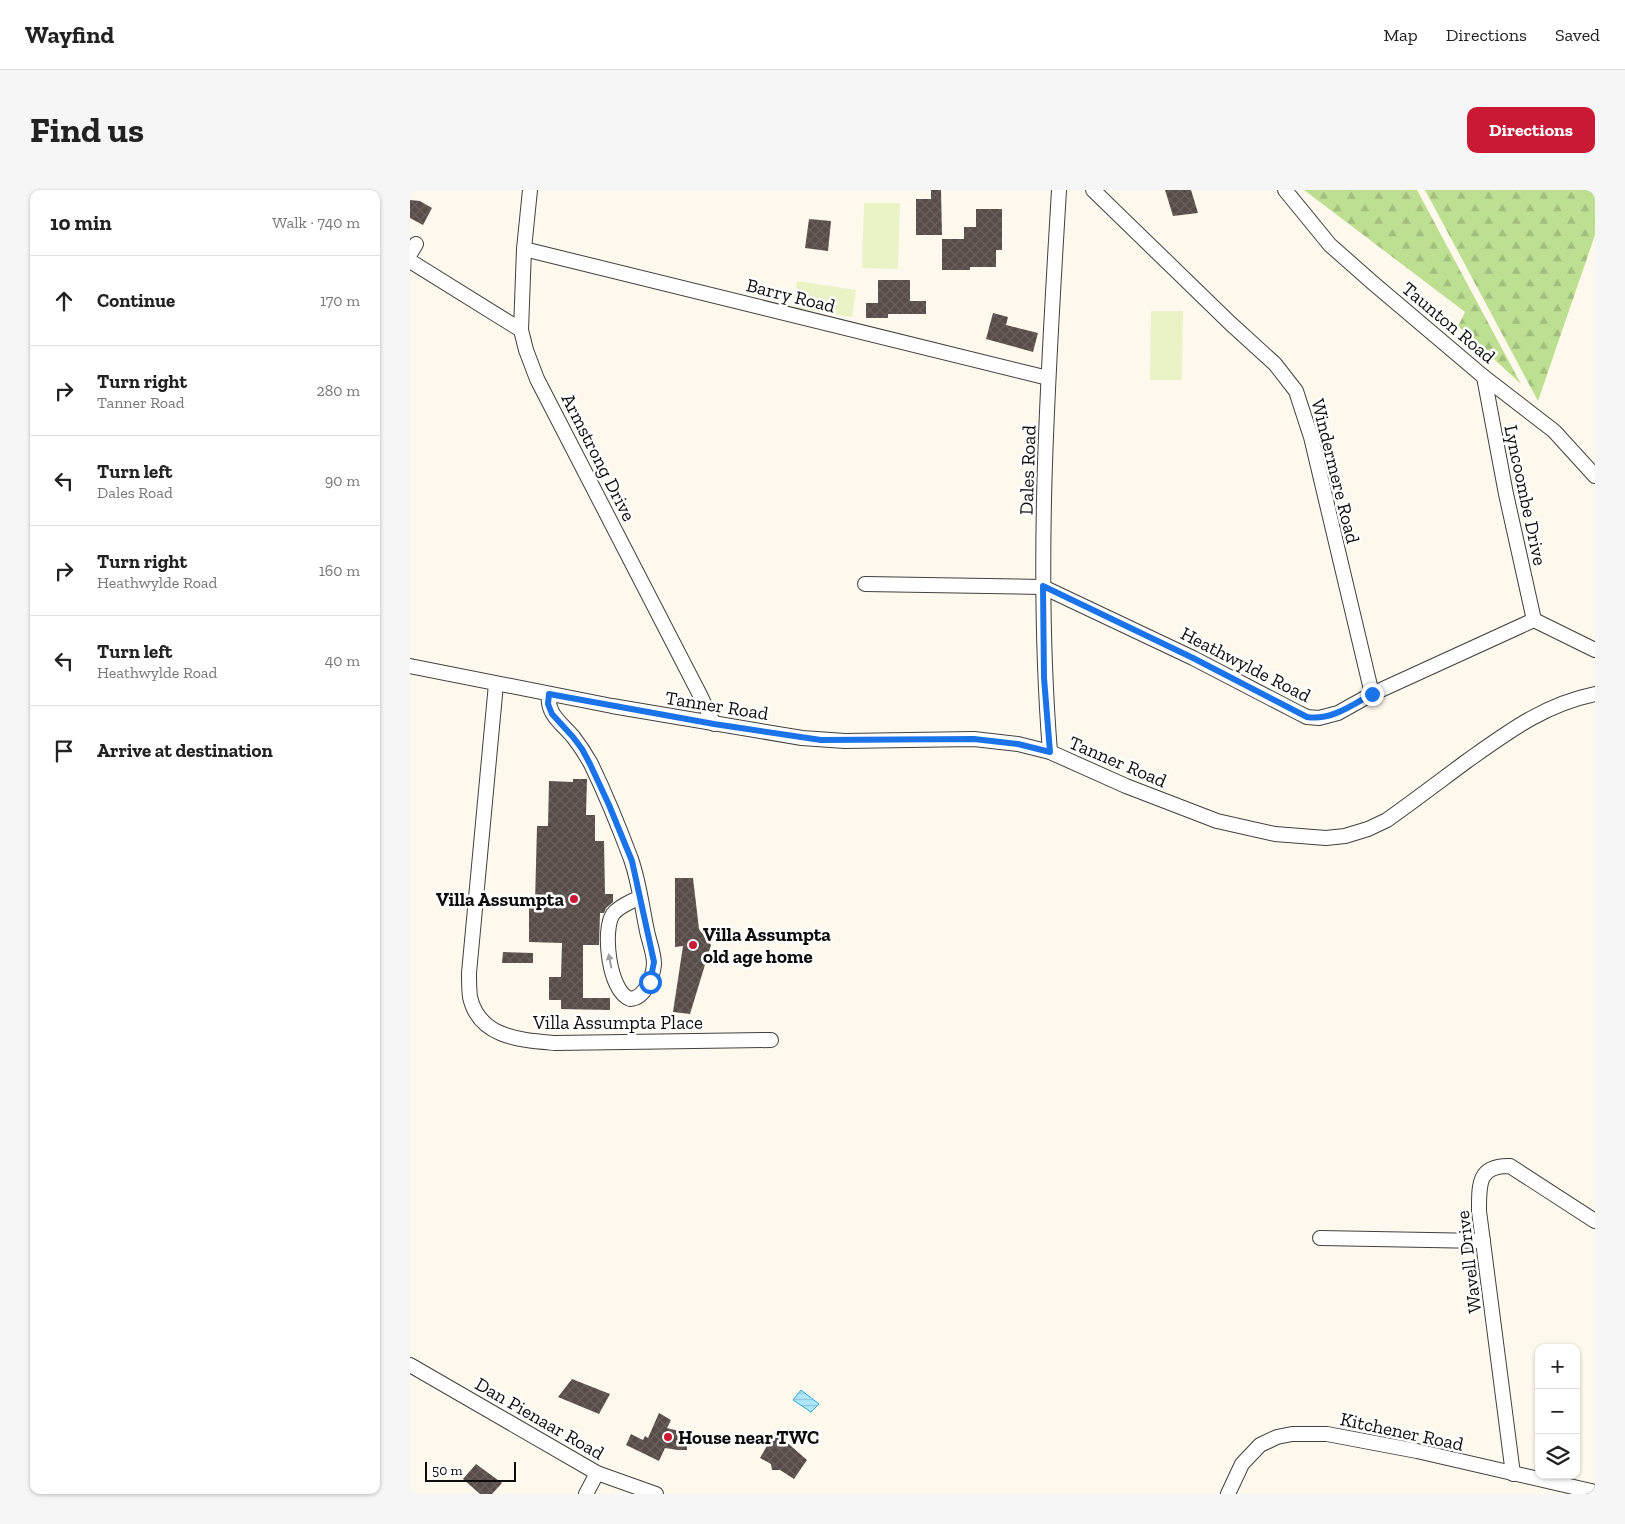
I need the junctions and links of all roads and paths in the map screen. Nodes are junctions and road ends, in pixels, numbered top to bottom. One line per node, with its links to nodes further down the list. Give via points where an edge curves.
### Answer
1 (530, 190): 5 (street, Armstrong Drive)
2 (1059, 190): 9 (street, Dales Road)
3 (1093, 190): 18 (street, Windermere Road, via 1275,364 1296,391 1311,437)
4 (1285, 190): 8 (street, Taunton Road, via 1330,246)
5 (524, 249): 7 (street, Armstrong Drive); 9 (street, Barry Road)
6 (410, 261): 7 (street)
7 (521, 330): 20 (street, Armstrong Drive, via 537,379)
8 (1484, 377): 10 (street, Taunton Road, via 1554,431); 13 (street, Lyncoombe Drive)
9 (1048, 378): 12 (street, Dales Road)
10 (1595, 476)
11 (865, 584): 12 (street, Heathwylde Road)
12 (1043, 586): 18 (street, Heathwylde Road, via 1307,717 1331,715); 21 (street, Dales Road, via 1044,678)
13 (1534, 620): 14 (street); 18 (street, Heathwylde Road)
14 (1595, 650)
15 (410, 666): 16 (street, Tanner Road)
16 (496, 684): 17 (street, Tanner Road); 23 (street, Villa Assumpta Place, via 469,973 473,1007 480,1017 491,1029 506,1036 556,1044)
17 (549, 694): 20 (street, Tanner Road); 22 (street, via 552,714 582,749 599,782 632,861)
18 (1372, 694)
19 (1595, 694): 21 (street, Tanner Road, via 1537,714 1505,733 1386,820 1345,836 1326,838 1275,834 1217,821)
20 (714, 724): 21 (street, Tanner Road, via 821,740 974,739)
21 (1050, 752)
22 (640, 897): 22 (street, one-way to 22, via 654,962 650,982 638,996 630,999 622,995 610,965 608,927 615,911)
23 (771, 1040)
24 (1595, 1222): 26 (street, Wavell Drive, via 1510,1166 1499,1166 1485,1172 1479,1191)
25 (1320, 1238): 26 (street)
26 (1483, 1241): 29 (street, Wavell Drive)
27 (410, 1366): 28 (street, Dan Pienaar Road)
28 (597, 1473): 32 (street); 33 (street, Dan Pienaar Road)
29 (1513, 1474): 30 (street, Kitchener Road); 34 (street, Kitchener Road, via 1327,1434 1292,1434 1260,1445 1242,1464)
30 (1563, 1489): 31 (street, Kitchener Road)
31 (1595, 1492)
32 (586, 1494)
33 (656, 1494)
34 (1228, 1494)

